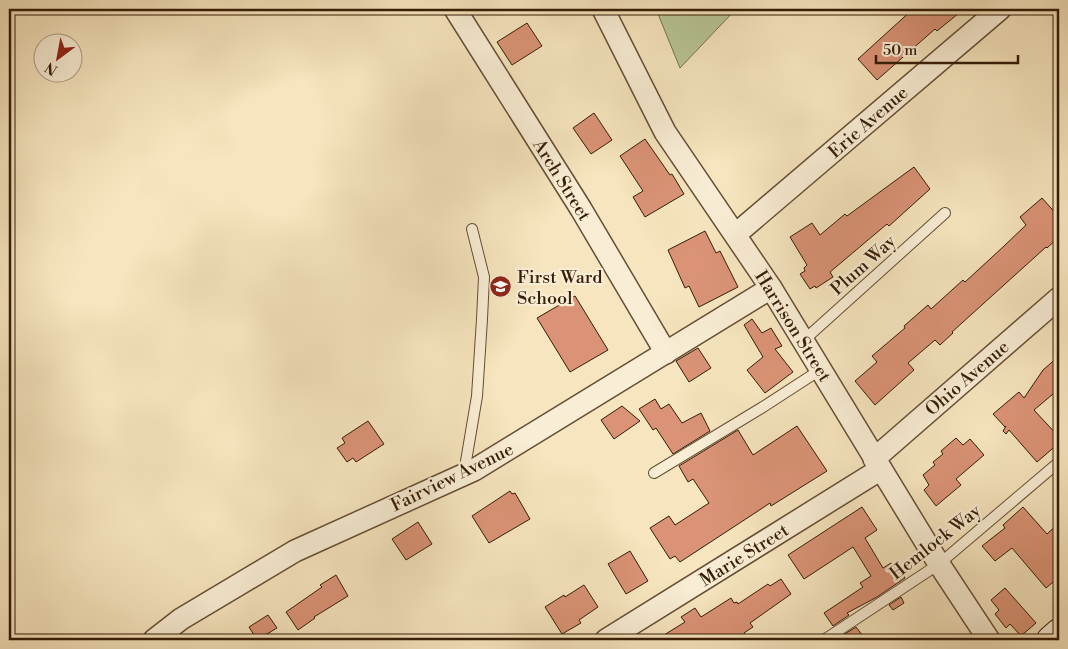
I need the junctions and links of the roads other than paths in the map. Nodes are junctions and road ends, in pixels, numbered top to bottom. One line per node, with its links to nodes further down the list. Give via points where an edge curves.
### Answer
1 (455, 9): 10 (street, Arch Street, via 581,209)
2 (603, 9): 6 (street, Harrison Street, via 665,132)
3 (1000, 9): 6 (street, Erie Avenue)
4 (945, 213): 9 (lane, Plum Way)
5 (472, 229): 15 (lane, via 484,277 477,396)
6 (736, 234): 7 (street, Harrison Street)
7 (771, 288): 9 (street, Harrison Street); 10 (street, Fairview Avenue)
8 (1059, 298): 13 (street, Ohio Avenue)
9 (803, 341): 11 (street, Harrison Street)
10 (666, 353): 15 (street, Fairview Avenue)
11 (820, 370): 13 (street, Harrison Street); 14 (lane)
12 (1059, 462): 16 (lane, Hemlock Way)
13 (878, 464): 16 (street, Harrison Street); 19 (street, Marie Street)
14 (654, 473)
15 (464, 474): 18 (street, Fairview Avenue, via 295,551 181,619)
16 (940, 564): 20 (lane, Hemlock Way); 21 (street, Harrison Street)
17 (1059, 633): 22 (main road)
18 (154, 640)
19 (606, 640)
20 (824, 640)
21 (989, 640)
22 (1050, 640)

